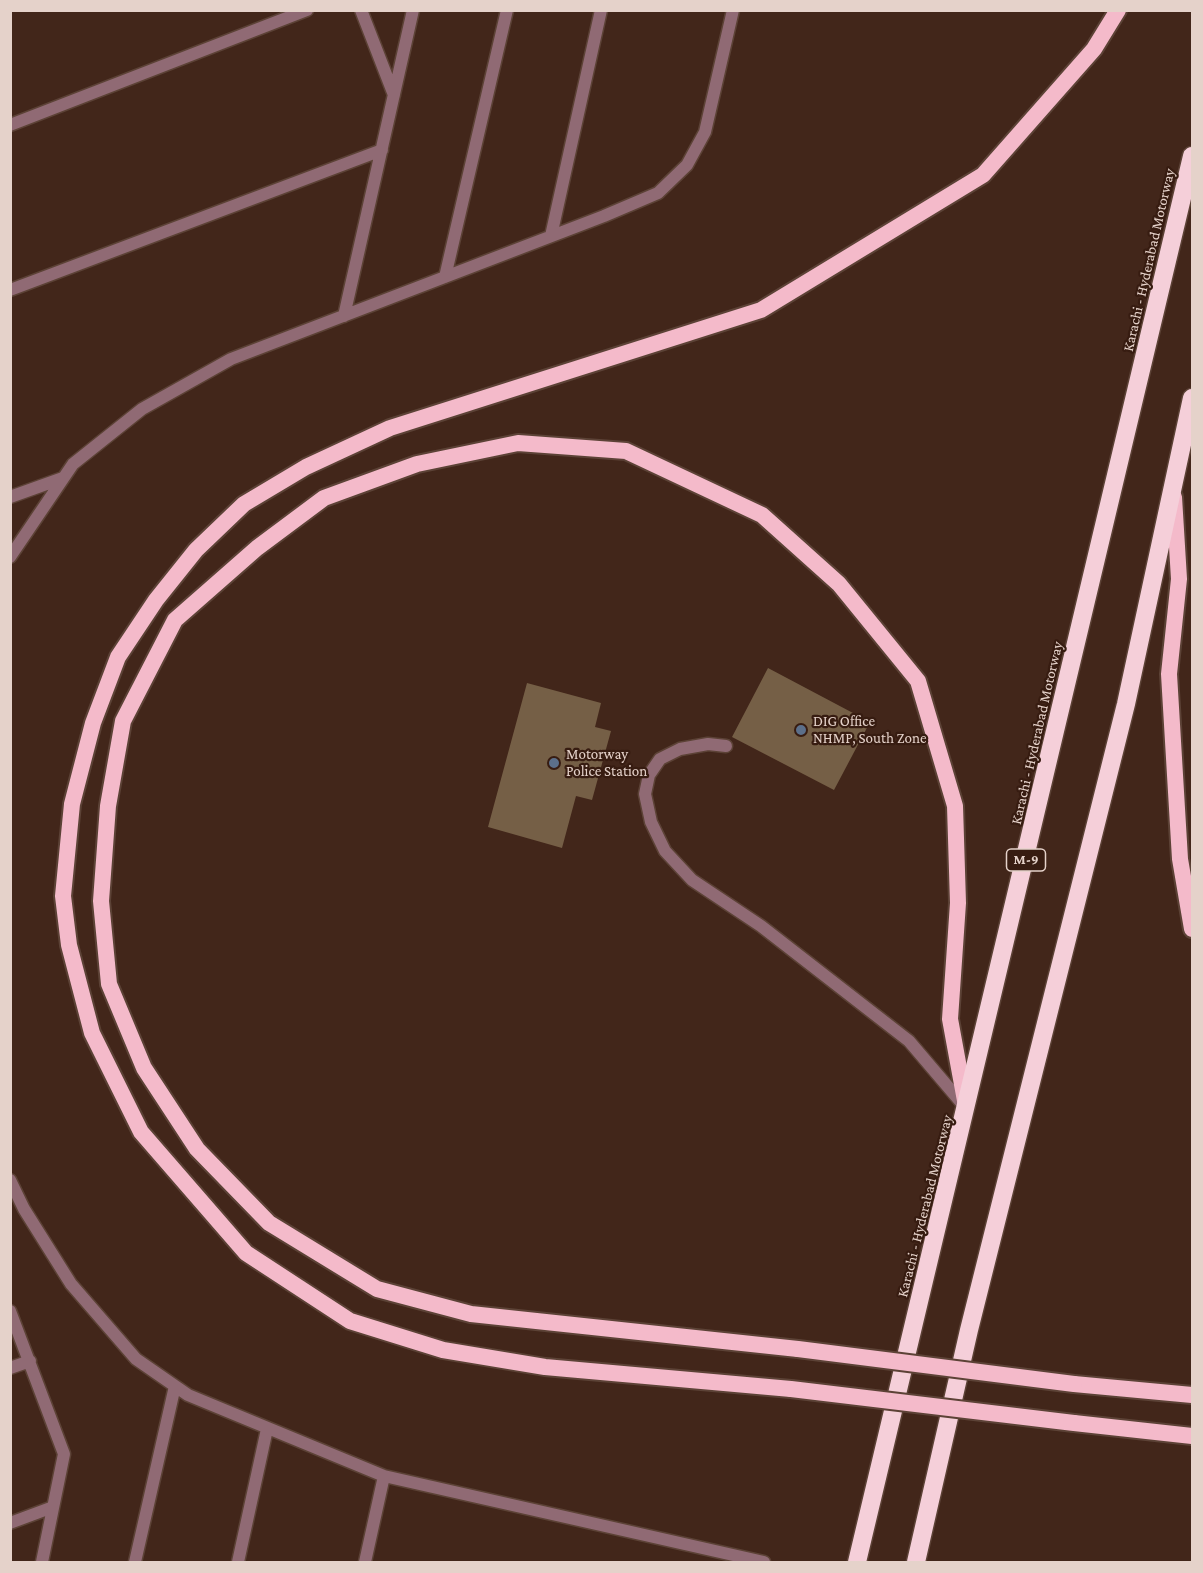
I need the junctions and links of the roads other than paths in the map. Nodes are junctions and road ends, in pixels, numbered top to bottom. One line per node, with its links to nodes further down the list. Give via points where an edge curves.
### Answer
1 (308, 10): 9 (street)
2 (361, 10): 8 (street)
3 (413, 10): 8 (street)
4 (507, 10): 13 (street)
5 (601, 10): 12 (street)
6 (733, 10): 12 (street, via 705,132 687,165 658,193)
7 (1118, 10): 31 (highway, bridge, via 1094,49 983,175 761,310 390,428 306,467 244,504 196,550 118,657 93,723 72,804 63,896 69,945 92,1033 141,1132 246,1253 350,1321 443,1350 545,1367 791,1389)
8 (394, 95): 10 (street)
9 (10, 125)
10 (382, 150): 14 (street); 15 (street)
11 (1192, 156): 23 (highway, Karachi - Hyderabad Motorway / M-9)
12 (551, 236): 13 (street)
13 (445, 277): 15 (street)
14 (10, 290)
15 (344, 316): 17 (street, via 231,359 142,410 73,464)
16 (1192, 398): 18 (highway)
17 (63, 478): 19 (street); 20 (street)
18 (1174, 487): 22 (highway, via 1179,579 1169,674 1180,859); 41 (highway, via 1126,704 969,1330)
19 (10, 497)
20 (10, 557)
21 (726, 746): 23 (street, via 708,744 680,749 660,759 649,775 645,794 649,813 665,851 692,880 761,926 909,1041)
22 (1192, 929)
23 (967, 1109): 29 (highway, bridge, via 950,1020 958,903 955,806 918,681 839,584 762,515 627,451 518,443 417,464 324,498 257,548 175,620 123,721 108,806 101,901 109,984 144,1068 197,1149 269,1223 377,1289 471,1314); 40 (highway, Karachi - Hyderabad Motorway / M-9)
24 (10, 1180): 28 (street, via 71,1284 136,1359)
25 (10, 1311): 26 (street)
26 (30, 1361): 27 (street); 33 (street, via 64,1454)
27 (10, 1368)
28 (175, 1386): 30 (street); 36 (street)
29 (1192, 1395)
30 (267, 1429): 32 (street); 37 (street)
31 (1192, 1436)
32 (384, 1476): 38 (street); 39 (street)
33 (53, 1507): 34 (street); 35 (street)
34 (10, 1523)
35 (42, 1563)
36 (135, 1563)
37 (237, 1563)
38 (365, 1563)
39 (764, 1563)
40 (857, 1563)
41 (916, 1563)

